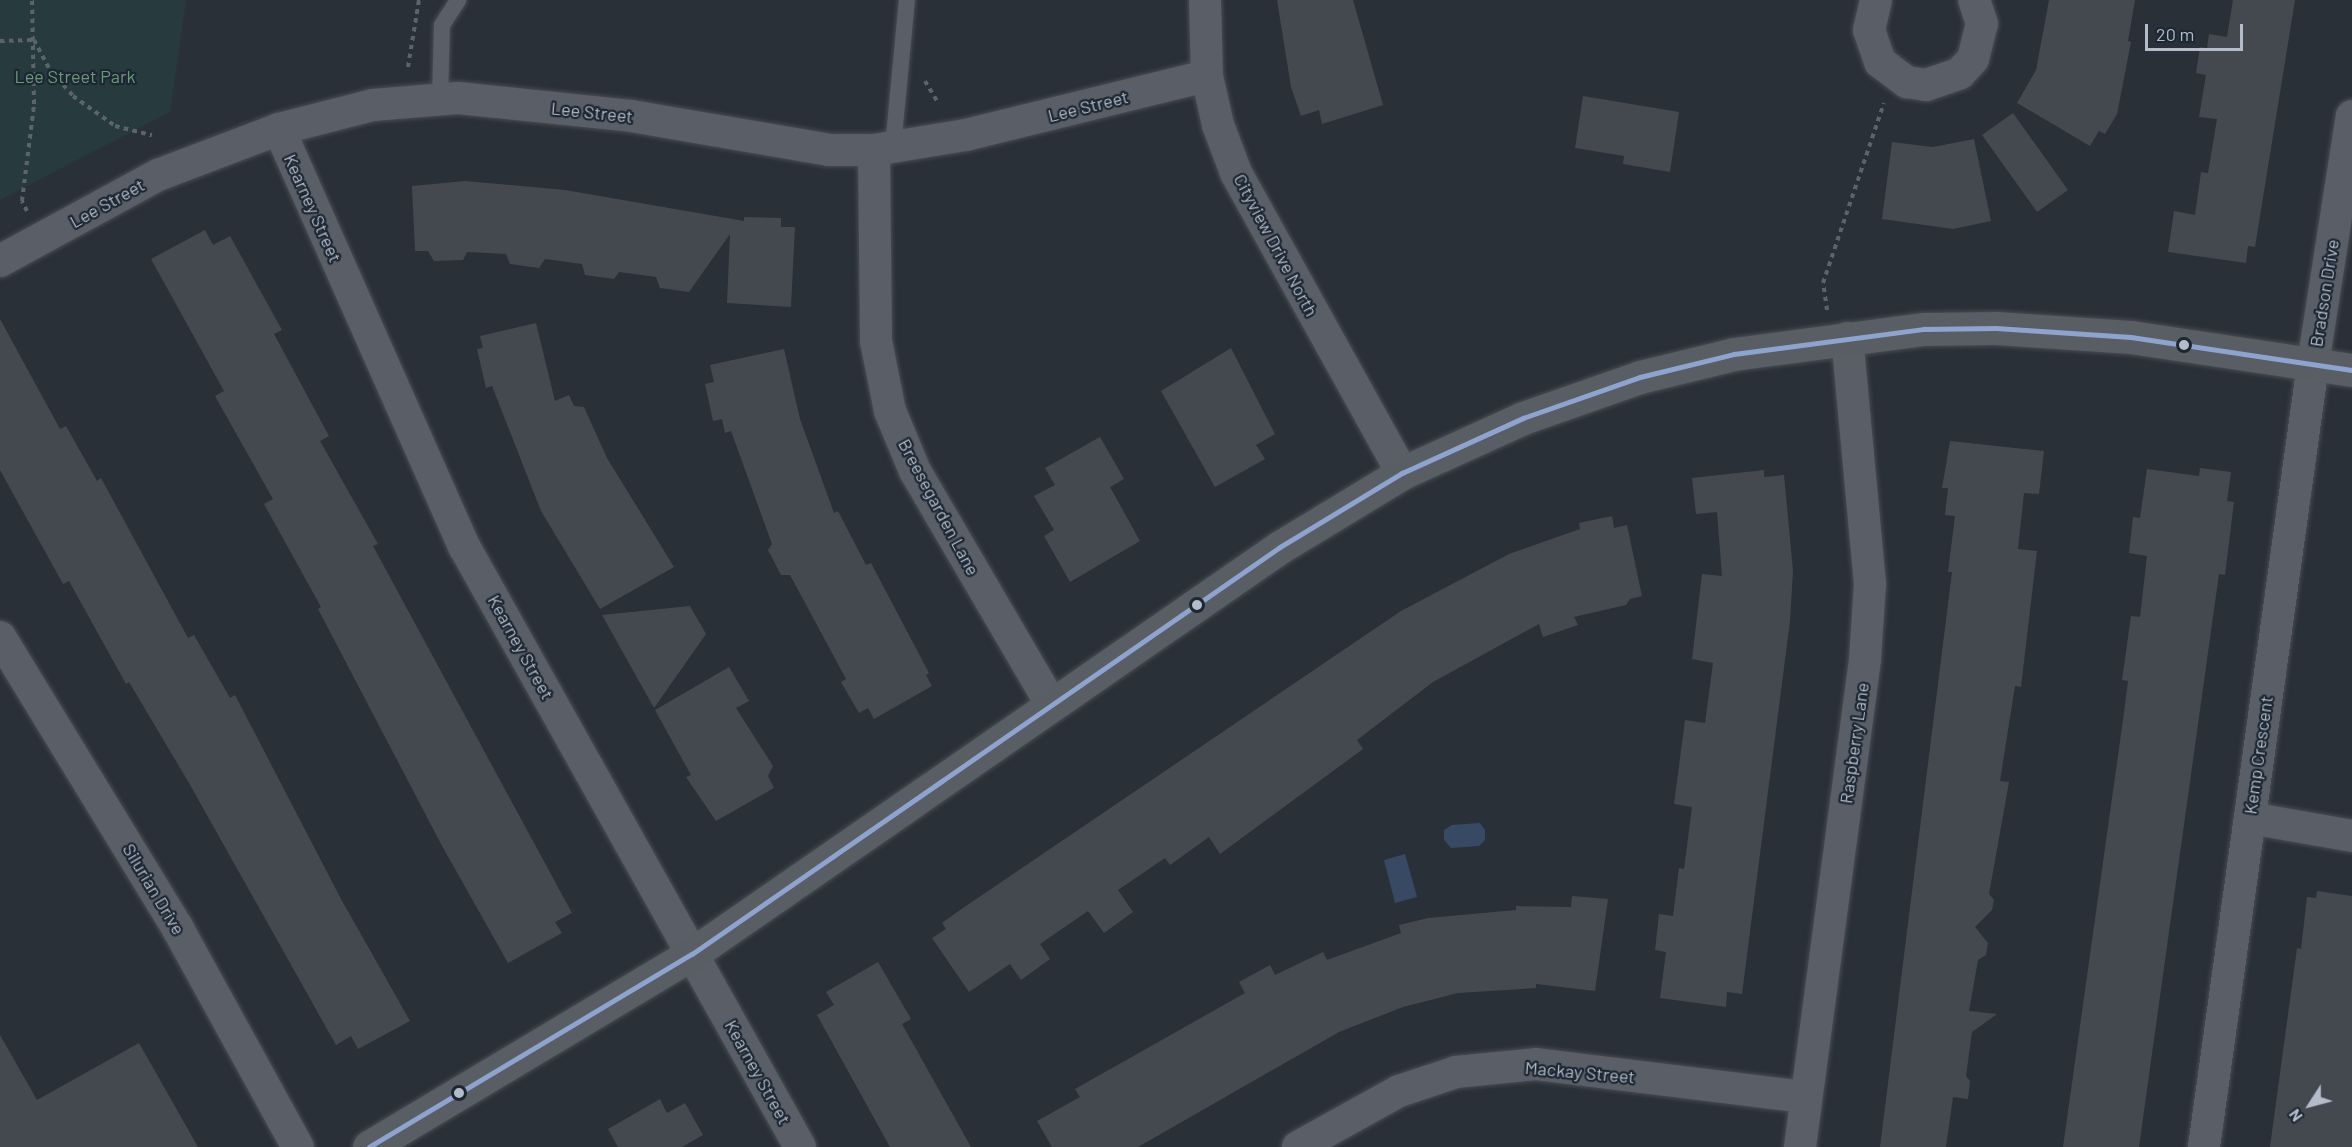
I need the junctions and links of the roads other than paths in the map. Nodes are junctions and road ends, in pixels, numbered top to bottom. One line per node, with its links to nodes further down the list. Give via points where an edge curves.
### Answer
1 (458, 0): 7 (lane, via 442,25)
2 (907, 0): 10 (lane)
3 (1205, 0): 6 (street, Cityview Drive North)
4 (1876, 0): 5 (street, via 1869,30 1880,62 1907,82 1926,84 1960,73 1973,59 1982,24)
5 (1974, 0)
6 (1207, 76): 10 (street, Lee Street, via 966,135); 15 (street, Cityview Drive North, via 1218,125 1236,174)
7 (440, 100): 9 (street, Lee Street, via 373,105); 10 (street, Lee Street, via 631,116 829,150)
8 (2352, 116): 13 (street, Bradson Drive)
9 (279, 129): 11 (street, Lee Street, via 158,175); 20 (street, Kearney Street, via 465,548)
10 (883, 148): 17 (street, Breesegarden Lane, via 876,341 890,411 915,471)
11 (0, 261)
12 (1840, 339): 13 (main road, via 1924,329 1996,328 2131,337); 15 (main road, via 1734,354 1640,377 1524,418); 21 (street, Raspberry Lane, via 1870,584 1865,659)
13 (2313, 364): 14 (main road); 18 (street, Kemp Crescent)
14 (2352, 370)
15 (1402, 472): 17 (main road, via 1280,547)
16 (0, 637): 22 (street, Silurian Drive, via 172,920)
17 (1051, 704): 20 (main road)
18 (2250, 818): 19 (street); 27 (street, Kemp Crescent)
19 (2352, 836)
20 (692, 954): 23 (main road); 24 (street, Kearney Street)
21 (1806, 1097): 25 (street, Mackay Street, via 1536,1064 1456,1072 1399,1091); 26 (street, Raspberry Lane)
22 (298, 1147)
23 (369, 1147)
24 (800, 1147)
25 (1298, 1147)
26 (1800, 1147)
27 (2204, 1147)

